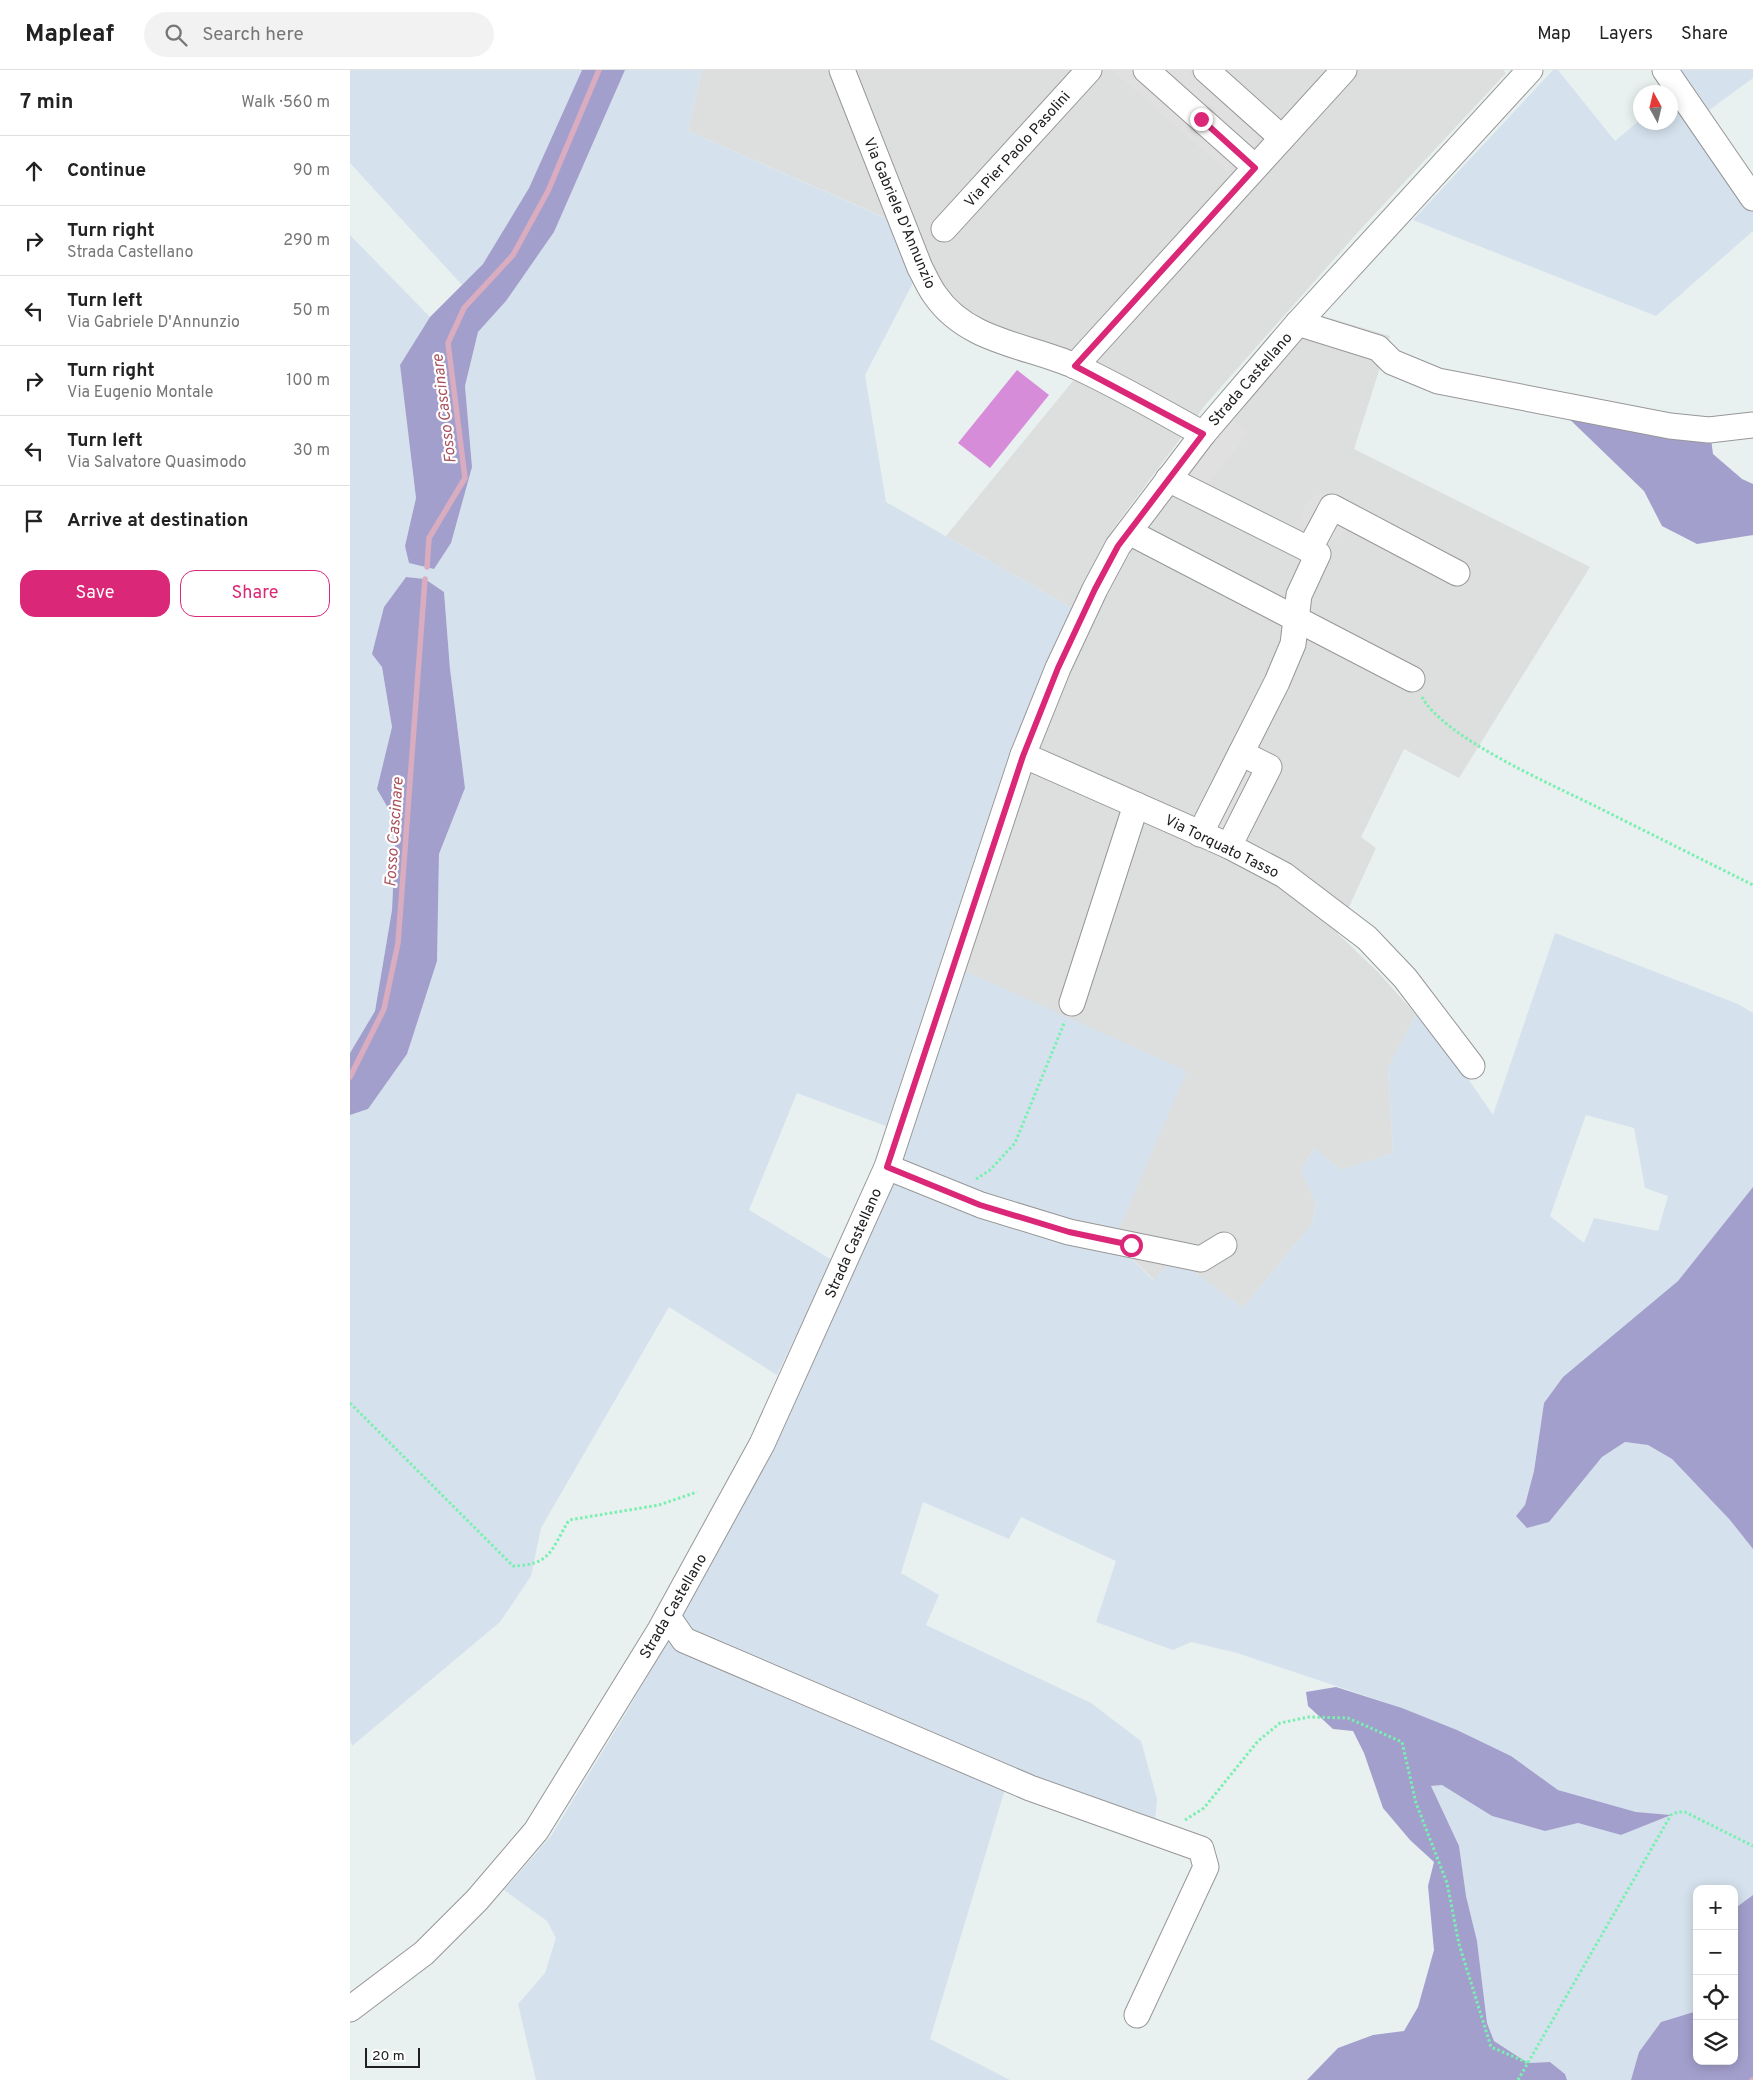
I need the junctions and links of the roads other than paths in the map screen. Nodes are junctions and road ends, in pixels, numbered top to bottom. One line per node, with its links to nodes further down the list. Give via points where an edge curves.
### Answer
1 (842, 70): 13 (street, Via Gabriele D'Annunzio, via 920,268 935,296 957,319 987,338)
2 (1089, 70): 11 (street, Via Pier Paolo Pasolini)
3 (1146, 70): 9 (street)
4 (1206, 70): 8 (street)
5 (1344, 70): 8 (street)
6 (1665, 70): 10 (street)
7 (1525, 71): 12 (street, Strada Castellano)
8 (1282, 138): 9 (street)
9 (1255, 168): 13 (street)
10 (1753, 198)
11 (944, 229)
12 (1298, 324): 14 (street, via 1378,348 1392,362 1438,381 1670,426 1709,430); 15 (street, Strada Castellano)
13 (1075, 366): 15 (street, Via Gabriele D'Annunzio)
14 (1753, 425)
15 (1203, 434): 16 (street, Strada Castellano)
16 (1168, 479): 17 (street, Strada Castellano); 18 (street)
17 (1129, 532): 20 (street); 23 (street, Strada Castellano, via 1091,597)
18 (1309, 550): 19 (street, via 1332,507); 20 (street, via 1318,554 1298,596)
19 (1457, 574)
20 (1296, 618): 21 (street); 22 (street, via 1293,644)
21 (1412, 678)
22 (1241, 753): 25 (street); 26 (street, via 1268,767)
23 (1023, 756): 24 (street, Via Torquato Tasso); 29 (street, Strada Castellano)
24 (1136, 805): 25 (street, Via Torquato Tasso); 27 (street)
25 (1200, 834): 26 (street, Via Torquato Tasso)
26 (1229, 846): 28 (street, Via Torquato Tasso, via 1284,876 1367,938 1405,978)
27 (1072, 1003)
28 (1472, 1066)
29 (887, 1167): 30 (street, via 980,1205 1069,1232 1201,1259); 31 (street, Strada Castellano, via 762,1444)
30 (1224, 1245)
31 (668, 1617): 32 (street, Strada Castellano, via 536,1831 478,1900 424,1954); 33 (street, via 684,1640 1030,1788 1201,1849 1206,1867)
32 (350, 2009)
33 (1137, 2015)

